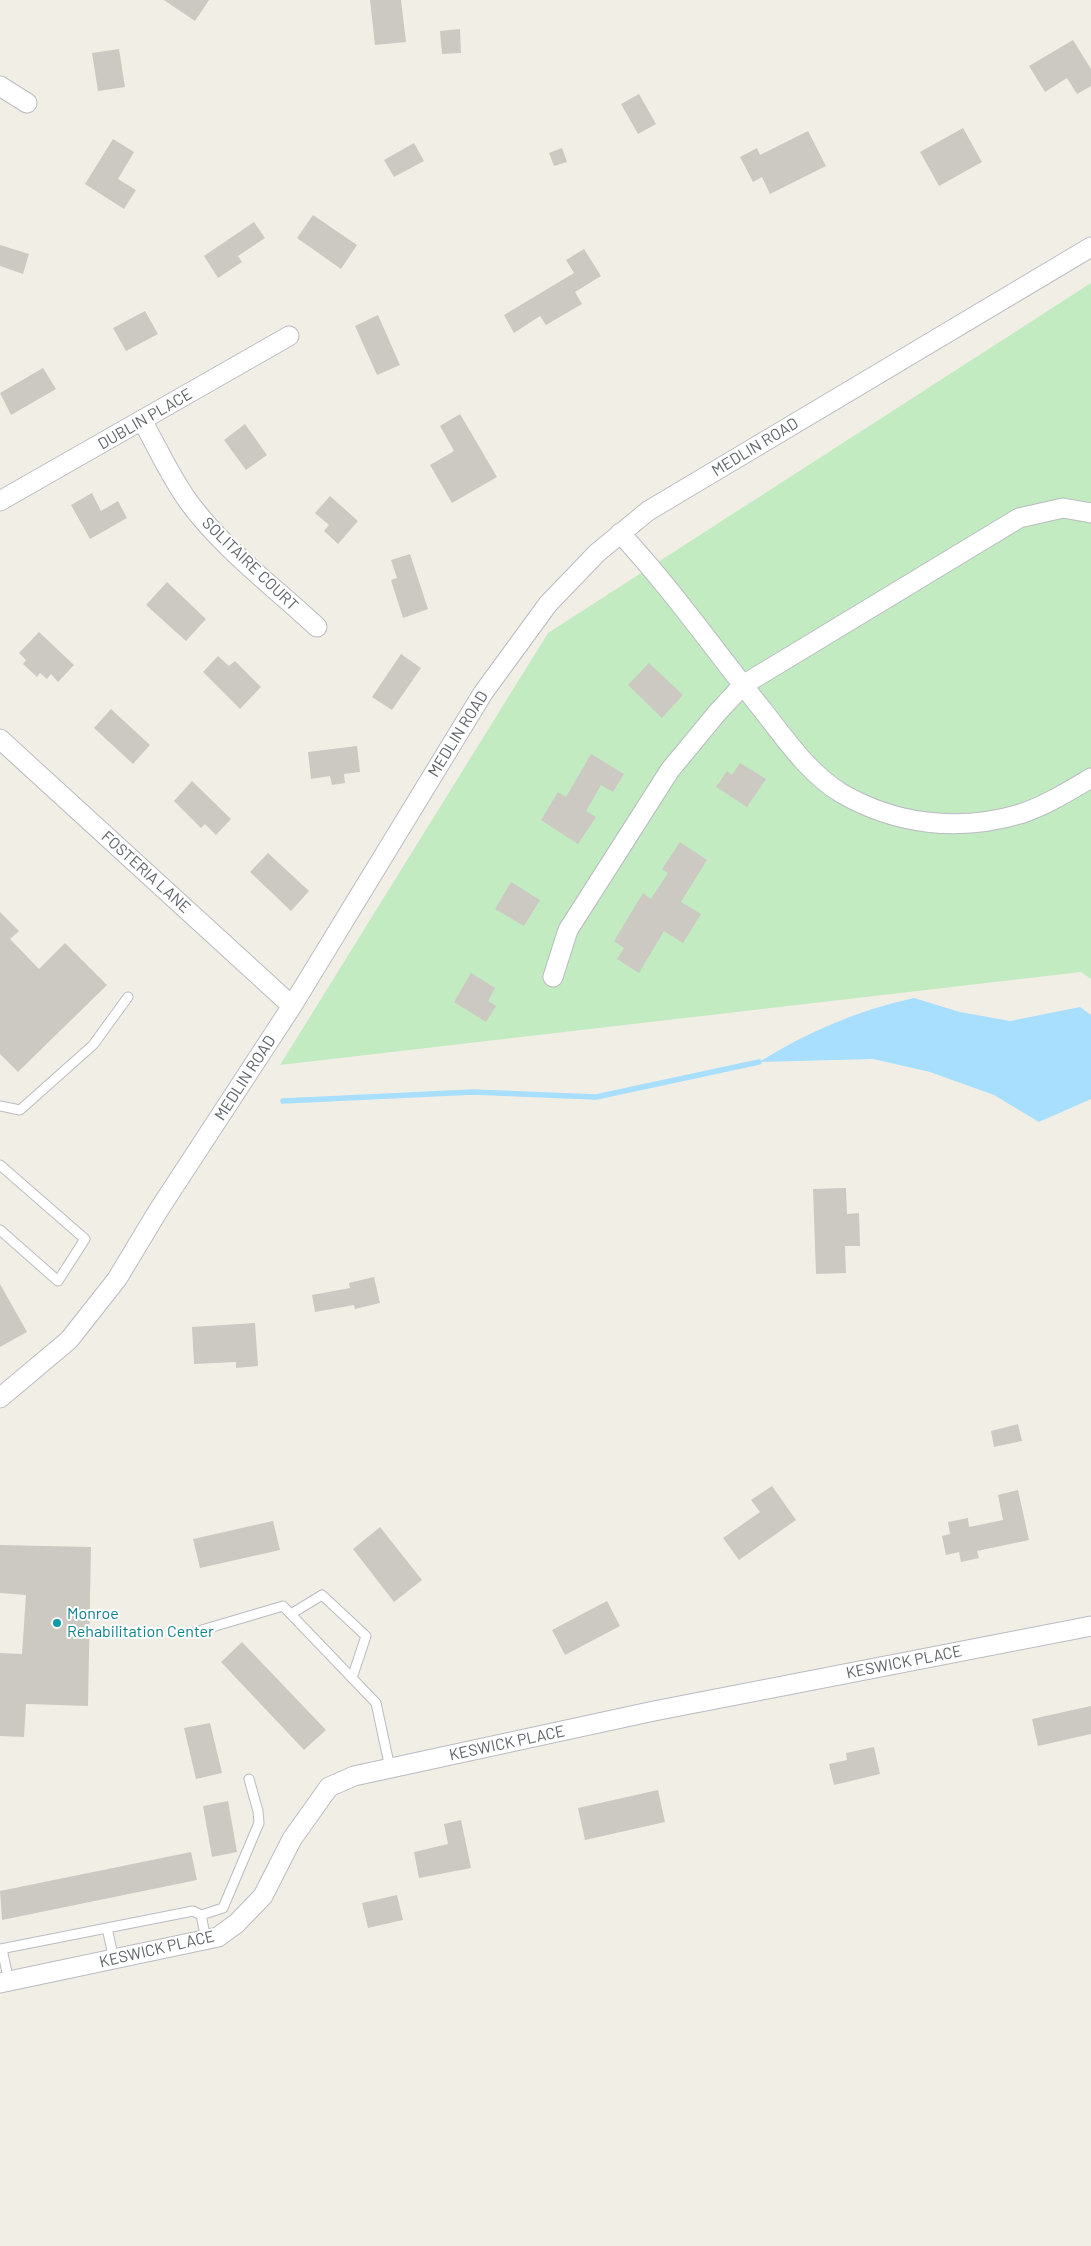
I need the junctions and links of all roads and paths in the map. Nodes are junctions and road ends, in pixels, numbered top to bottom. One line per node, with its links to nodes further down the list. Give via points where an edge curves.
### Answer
1 (0, 86): 2 (street)
2 (26, 103)
3 (1091, 247): 8 (street, MEDLIN ROAD, via 648,511)
4 (289, 336): 5 (street, DUBLIN PLACE)
5 (142, 420): 6 (street, DUBLIN PLACE); 9 (street, SOLITAIRE COURT, via 187,499 203,520)
6 (0, 501)
7 (1091, 513): 10 (street, via 1063,508 1019,518)
8 (620, 533): 10 (street, via 650,566); 15 (street, MEDLIN ROAD, via 548,604 483,693)
9 (317, 627)
10 (743, 686): 12 (street, via 805,763 840,792 885,814 933,824 984,822 1021,813 1061,796); 13 (street, via 670,770 568,930)
11 (0, 738): 15 (street, FOSTERIA LANE)
12 (1091, 778)
13 (553, 977)
14 (128, 997): 16 (lane, via 93,1045 20,1110)
15 (292, 1006): 19 (street, MEDLIN ROAD, via 117,1279 69,1340)
16 (0, 1106)
17 (0, 1165): 18 (lane, via 85,1239 58,1281)
18 (0, 1230)
19 (0, 1398)
20 (291, 1614): 22 (lane, via 283,1606); 23 (lane); 23 (lane, via 322,1595 366,1636)
21 (1091, 1626): 24 (street, KESWICK PLACE, via 654,1711)
22 (195, 1632)
23 (352, 1678): 24 (lane, via 376,1703)
24 (390, 1768): 28 (street, KESWICK PLACE, via 354,1776 329,1787 292,1839 264,1896 237,1924 218,1937)
25 (249, 1779): 26 (lane, via 259,1823 223,1908)
26 (201, 1915): 27 (lane, via 194,1911); 28 (lane)
27 (107, 1928): 29 (lane); 30 (lane)
28 (206, 1939): 30 (street, KESWICK PLACE)
29 (1, 1949): 31 (lane)
30 (114, 1960): 31 (street, KESWICK PLACE)
31 (4, 1983)

